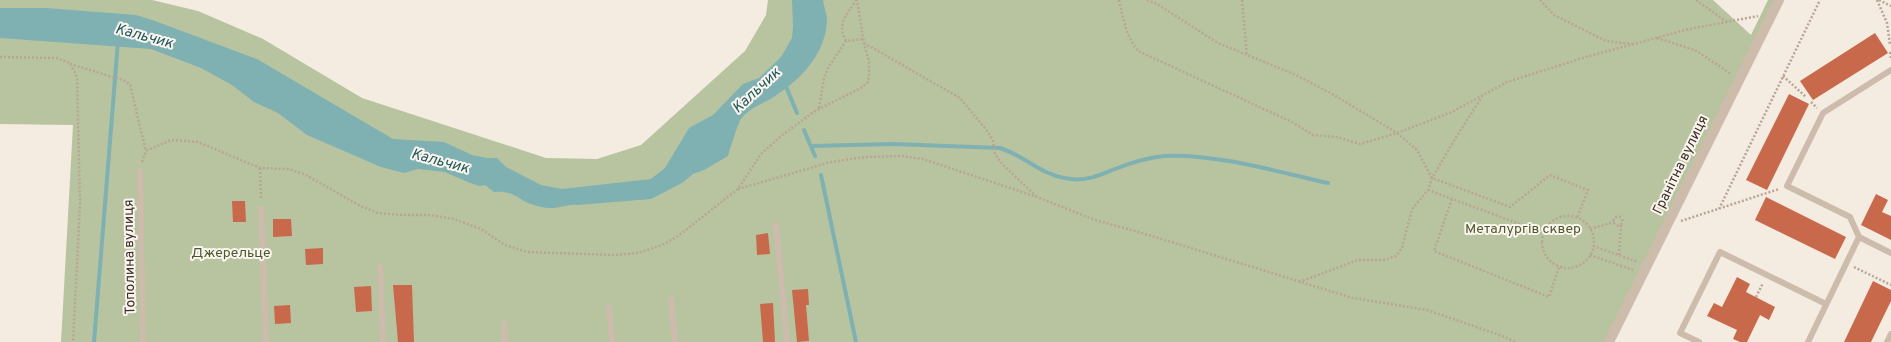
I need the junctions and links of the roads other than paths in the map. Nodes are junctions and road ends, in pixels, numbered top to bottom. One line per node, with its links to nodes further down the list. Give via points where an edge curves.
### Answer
1 (1778, 0): 21 (street, Гранітна вулиця)
2 (1891, 70): 6 (lane, via 1823,113 1787,186 1850,217)
3 (140, 171): 14 (lane, Тополина вулиця)
4 (261, 208): 15 (lane)
5 (776, 224): 20 (lane)
6 (1859, 237): 7 (lane); 10 (lane)
7 (1891, 253)
8 (380, 266): 16 (lane)
9 (671, 298): 19 (lane)
10 (1826, 304): 22 (lane, via 1720,252 1680,333); 23 (lane)
11 (609, 307): 18 (lane)
12 (504, 324): 17 (lane)
13 (1891, 334): 24 (lane)
14 (143, 342)
15 (266, 342)
16 (383, 342)
17 (505, 342)
18 (612, 342)
19 (675, 342)
20 (787, 342)
21 (1609, 342)
22 (1699, 342)
23 (1808, 342)
24 (1887, 342)

